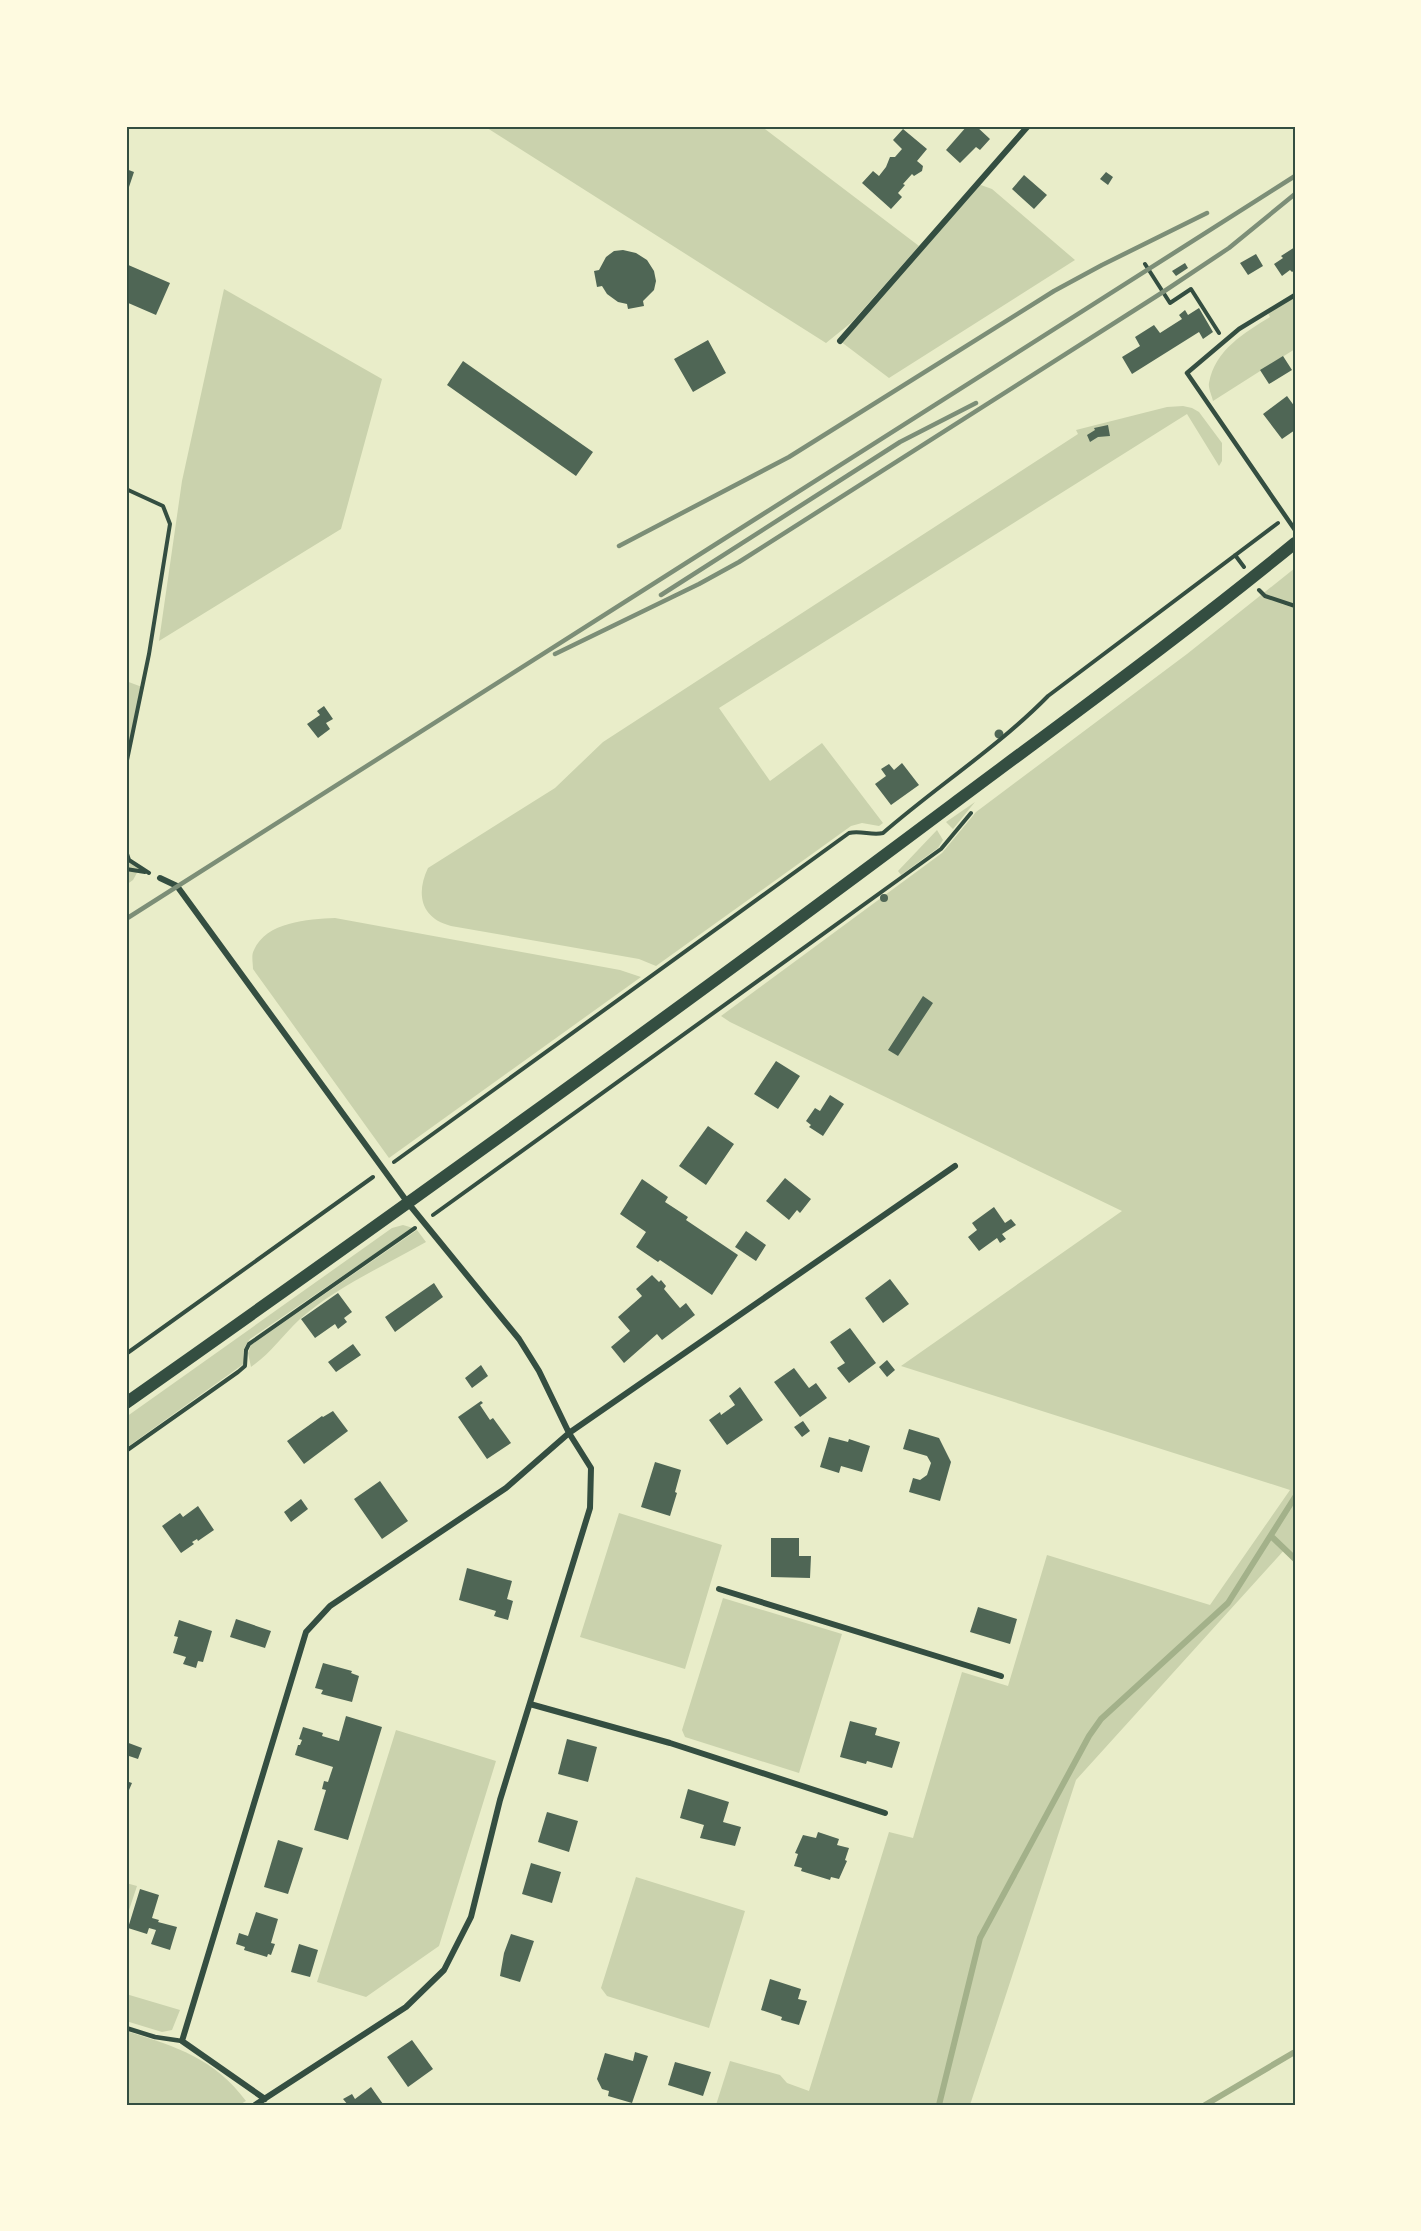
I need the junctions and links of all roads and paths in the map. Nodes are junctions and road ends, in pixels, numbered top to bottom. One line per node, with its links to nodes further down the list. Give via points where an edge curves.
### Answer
1 (1028, 126): 4 (street)
2 (1145, 264): 5 (path, via 1170,303 1191,289)
3 (1295, 295): 5 (lane)
4 (840, 341)
5 (1224, 342): 7 (lane, via 1187,373)
6 (126, 489): 12 (path, via 164,506 170,524)
7 (1286, 517): 8 (lane); 19 (path, via 1048,696 1018,727 883,833 849,833)
8 (1295, 530)
9 (1295, 543): 20 (main road, via 870,866)
10 (1260, 591): 11 (path)
11 (1295, 606)
12 (126, 765)
13 (949, 838): 21 (path, via 941,849 858,910)
14 (126, 851): 16 (path, via 129,860)
15 (126, 869): 16 (path)
16 (148, 873): 17 (path)
17 (160, 878): 19 (street, via 177,886)
18 (955, 1166): 24 (street)
19 (384, 1168): 20 (street); 22 (path)
20 (408, 1203): 21 (street); 23 (main road)
21 (423, 1222): 24 (street, via 519,1340); 25 (path, via 249,1344 245,1366)
22 (126, 1354)
23 (126, 1403)
24 (569, 1433): 28 (street, via 591,1468 590,1508); 31 (street, via 506,1488 330,1606 306,1632)
25 (126, 1451)
26 (719, 1589): 27 (street)
27 (1001, 1676)
28 (530, 1704): 29 (street, via 670,1743); 32 (street, via 500,1800 471,1917 444,1970 406,2007)
29 (885, 1813)
30 (126, 2028): 31 (lane)
31 (182, 2041): 32 (street)
32 (265, 2099): 33 (street)
33 (255, 2105)

